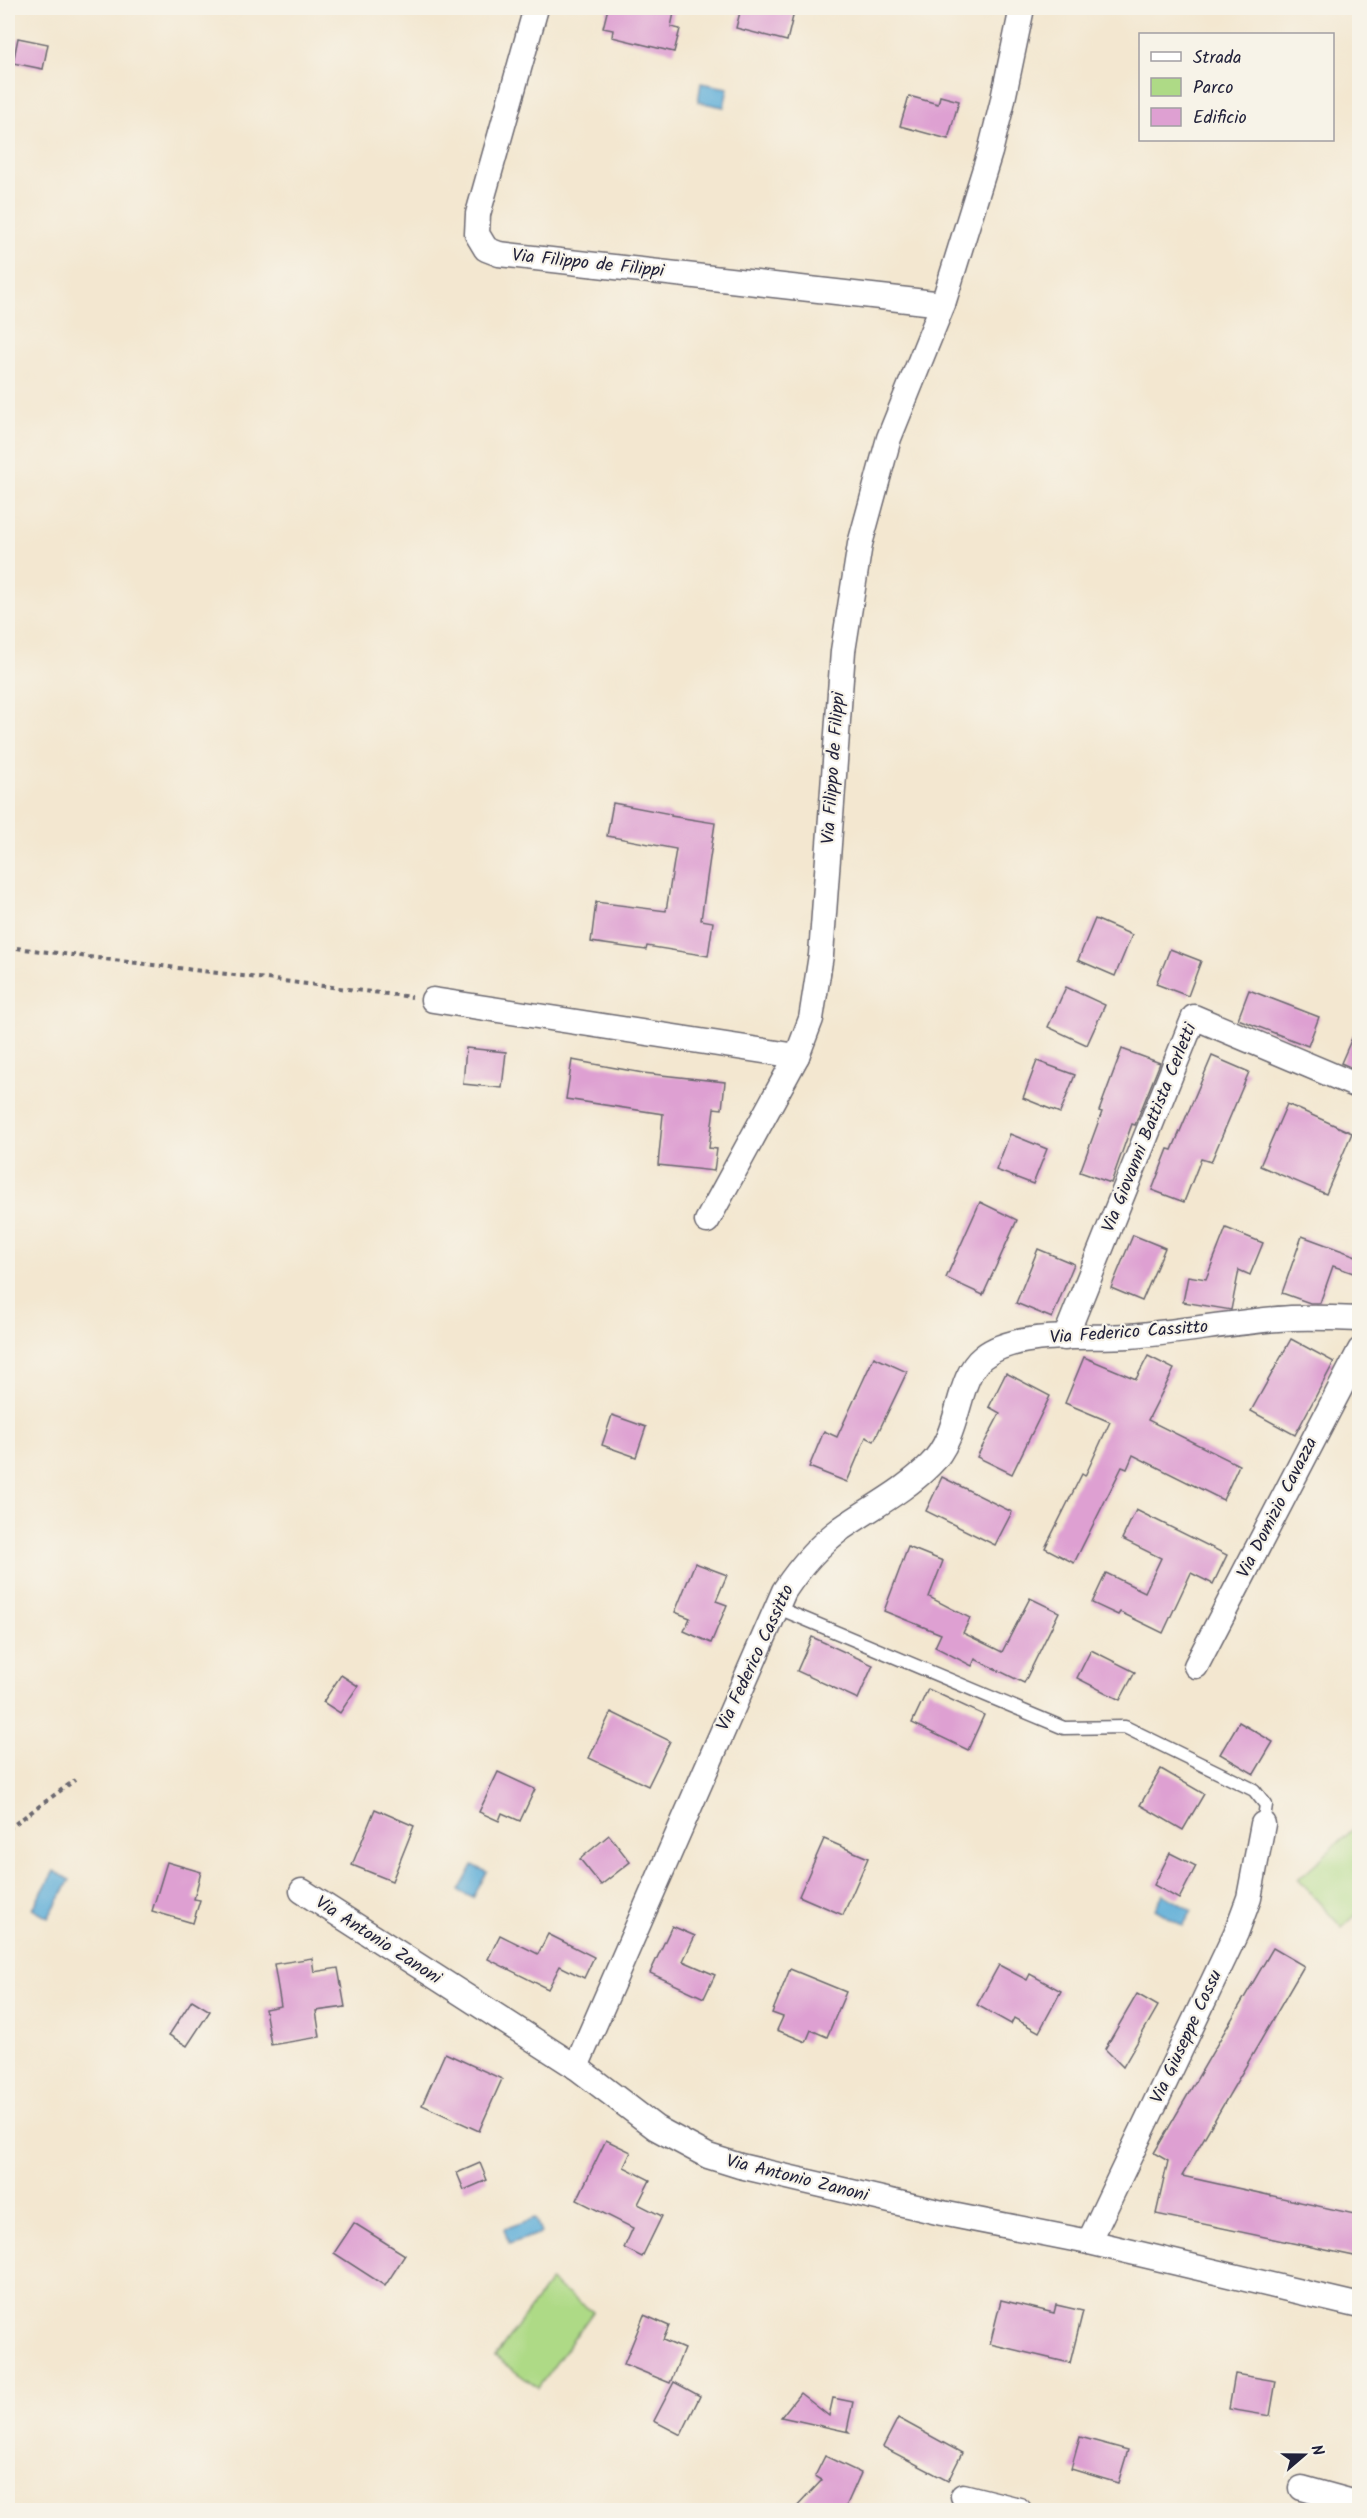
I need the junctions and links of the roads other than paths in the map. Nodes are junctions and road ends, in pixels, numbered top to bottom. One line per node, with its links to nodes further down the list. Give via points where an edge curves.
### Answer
1 (536, 8): 3 (street, Via Filippo de Filippi, via 478,214 477,234 486,249 499,254)
2 (1022, 8): 3 (street, Via Filippo de Filippi, via 995,132)
3 (943, 304): 5 (street, Via Filippo de Filippi, via 889,438 860,544 843,651 820,967 811,1019)
4 (433, 1000): 5 (street)
5 (797, 1056): 7 (street, Via Filippo de Filippi)
6 (1359, 1088): 9 (street, Via Giovanni Battista Cerletti, via 1194,1017)
7 (707, 1221)
8 (1359, 1319): 9 (street, Via Federico Cassitto, via 1291,1318 1127,1336)
9 (1065, 1338): 11 (street, Via Federico Cassitto, via 1013,1344 984,1356 969,1374 954,1426 932,1463 908,1485 816,1550 792,1578)
10 (1359, 1350): 12 (street, Via Domizio Cavazza)
11 (776, 1607): 13 (lane, via 1064,1728 1125,1726 1254,1790 1266,1805); 15 (street, Via Federico Cassitto)
12 (1196, 1666)
13 (1263, 1824): 16 (street, Via Giuseppe Cossu, via 1251,1890 1236,1934)
14 (302, 1891): 15 (street, Via Antonio Zanoni)
15 (576, 2067): 16 (street, Via Antonio Zanoni, via 656,2128 708,2157 942,2213)
16 (1089, 2242): 17 (street, Via Antonio Zanoni)
17 (1359, 2306)
18 (1302, 2488): 20 (street)
19 (963, 2496): 21 (street)
20 (1359, 2504)
21 (1019, 2511)

